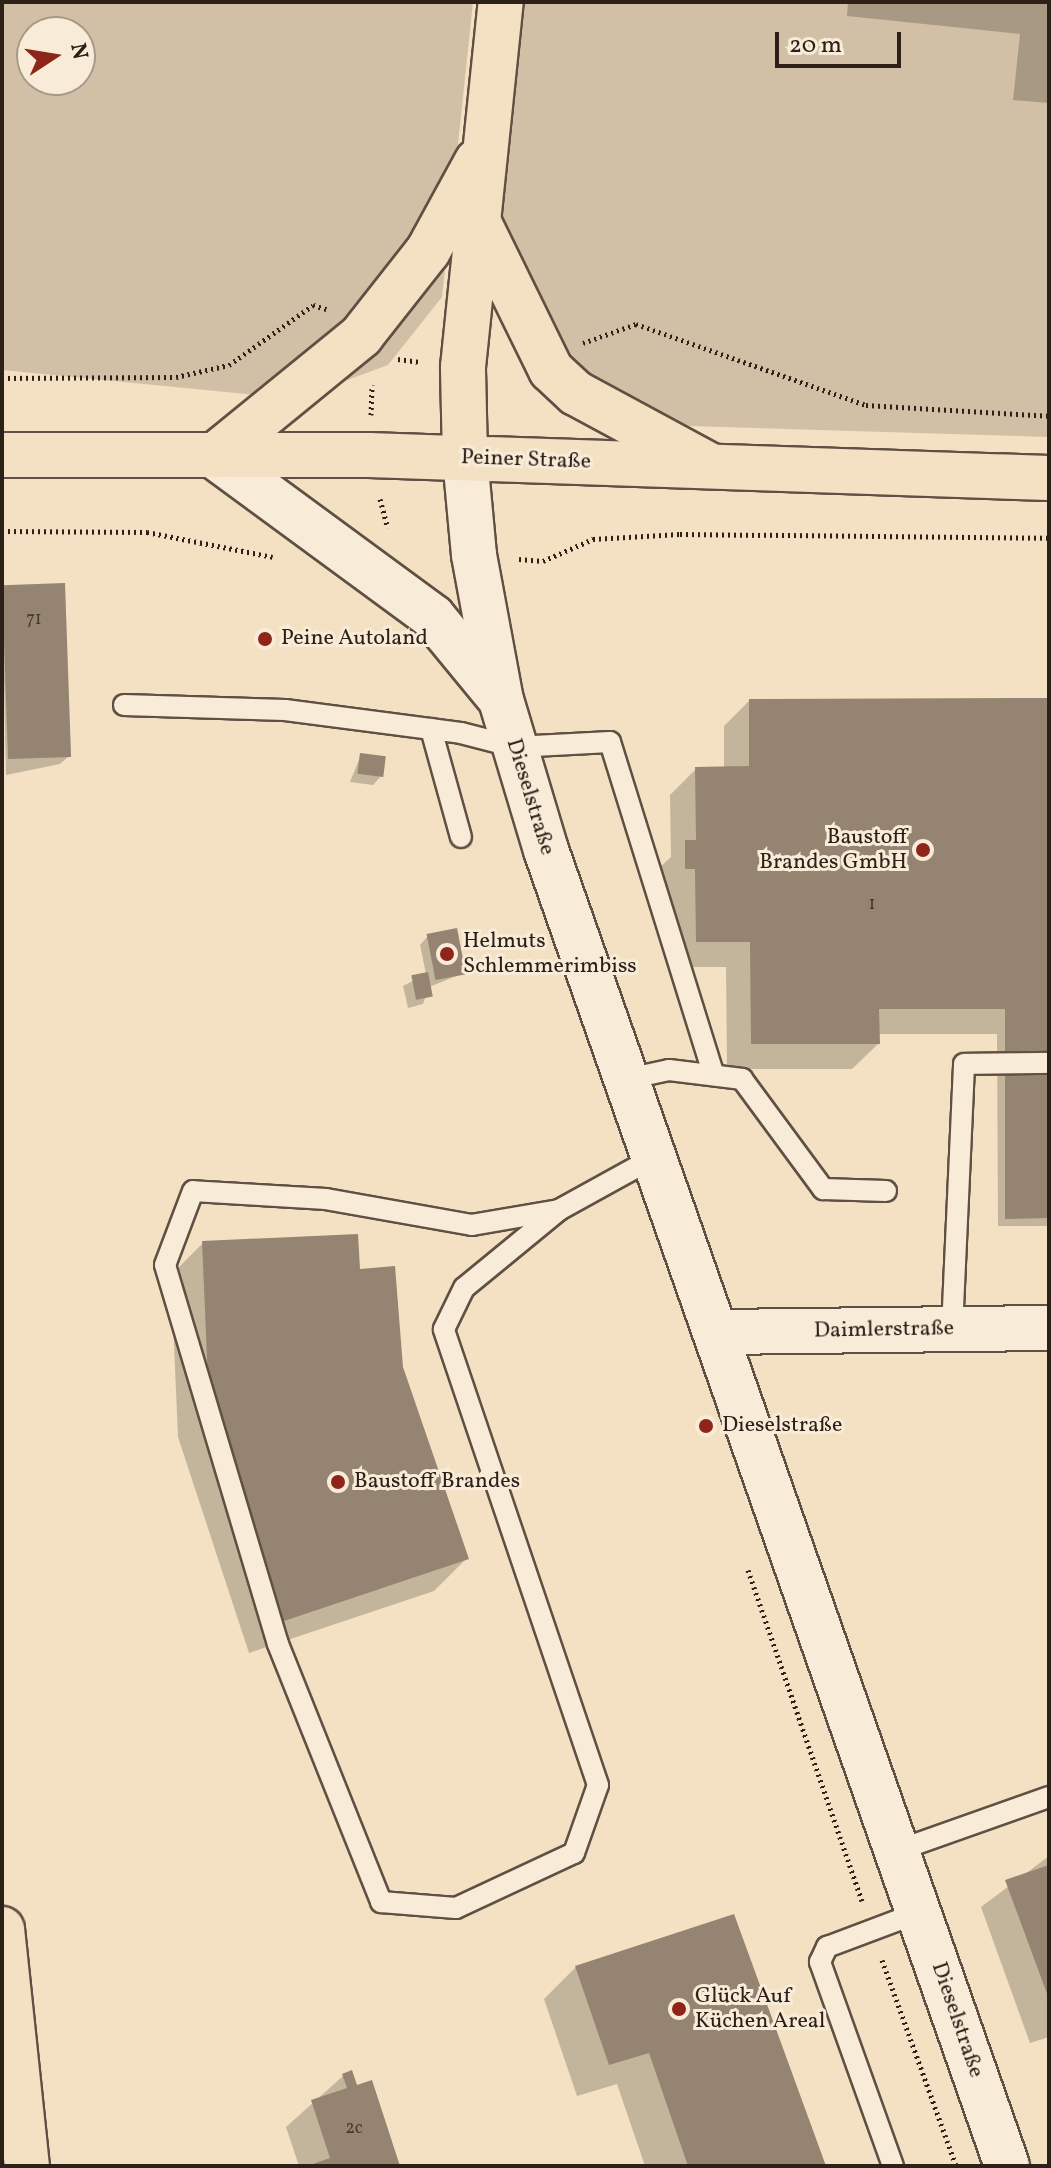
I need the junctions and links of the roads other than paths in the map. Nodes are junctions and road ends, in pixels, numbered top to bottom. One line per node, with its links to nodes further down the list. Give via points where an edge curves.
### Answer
1 (501, 2): 2 (main road)
2 (487, 142): 3 (main road); 5 (main road, via 375,347)
3 (478, 221): 6 (main road, via 463,367); 7 (main road, via 551,370 576,393)
4 (2, 455): 5 (main road, Peiner Straße)
5 (214, 456): 6 (main road, Peiner Straße); 9 (street, via 433,617)
6 (465, 458): 7 (main road, Peiner Straße); 9 (street, Dieselstraße, via 474,555)
7 (711, 466): 8 (main road, Peiner Straße)
8 (1049, 478)
9 (501, 700): 12 (street, Dieselstraße)
10 (124, 705): 11 (lane, via 285,710)
11 (431, 729): 12 (lane); 13 (lane)
12 (515, 747): 15 (lane, via 610,742); 16 (street, Dieselstraße)
13 (461, 837)
14 (1049, 1063): 21 (lane, via 964,1064)
15 (714, 1075): 16 (lane, via 669,1070); 18 (lane, via 742,1079 823,1189)
16 (627, 1079): 17 (street, Dieselstraße)
17 (655, 1157): 19 (lane); 22 (street, Dieselstraße)
18 (886, 1191)
19 (559, 1210): 19 (lane, via 472,1225 326,1199 193,1191 165,1265 278,1644 381,1902 456,1908 574,1853 598,1785 444,1329 464,1288)
20 (1049, 1328): 21 (street, Daimlerstraße)
21 (952, 1330): 22 (street, Daimlerstraße)
22 (719, 1332): 24 (street, Dieselstraße)
23 (1049, 1797): 24 (lane)
24 (899, 1850): 25 (street, Dieselstraße)
25 (920, 1912): 28 (lane, via 827,1947 820,1962); 29 (street, Dieselstraße)
26 (2, 1929): 27 (main road)
27 (27, 2166)
28 (893, 2166)
29 (1007, 2166)

